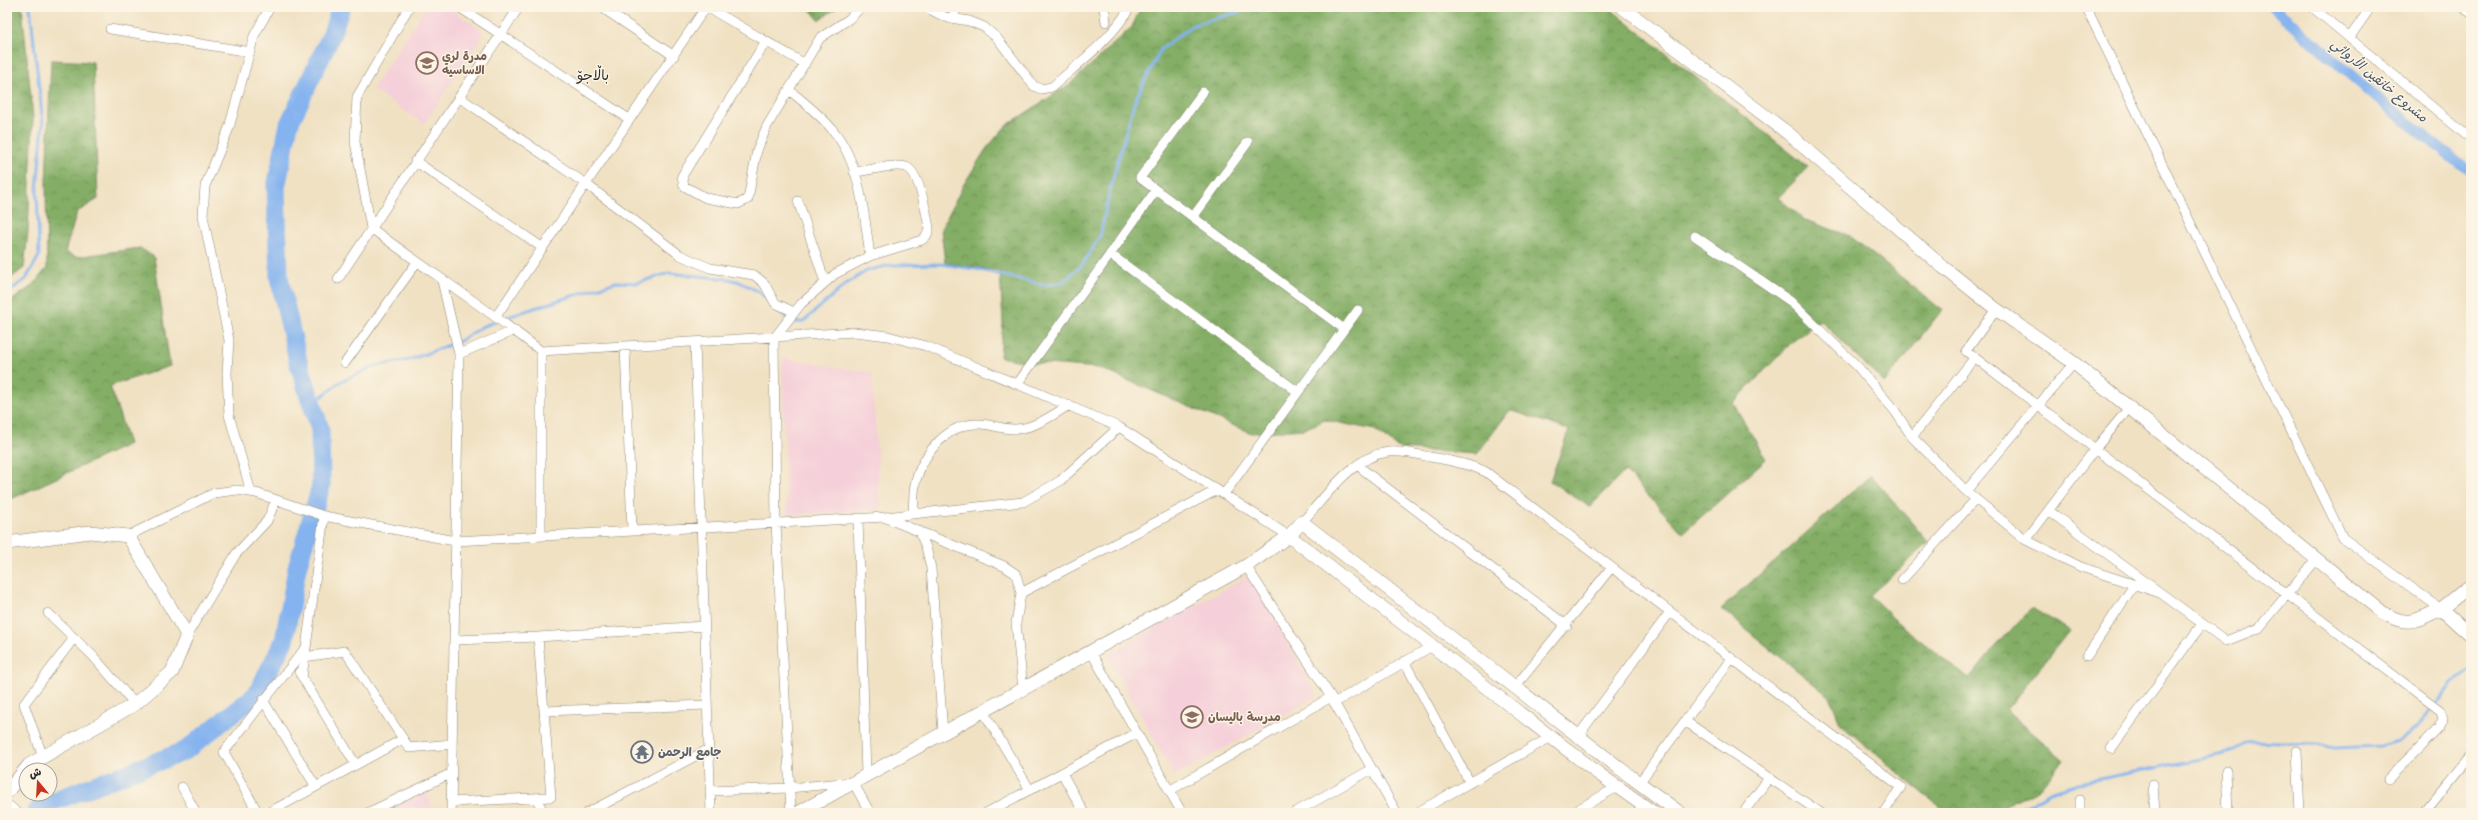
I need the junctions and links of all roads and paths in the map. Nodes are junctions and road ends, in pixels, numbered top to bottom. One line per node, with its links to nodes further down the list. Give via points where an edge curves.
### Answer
1 (270, 7): 24 (street, via 254,36)
2 (409, 7): 39 (street, via 357,97 355,142)
3 (459, 7): 21 (street)
4 (520, 7): 21 (street)
5 (601, 7): 25 (street)
6 (707, 7): 23 (street); 25 (street)
7 (861, 7): 26 (street, via 849,19 820,38)
8 (925, 7): 18 (street)
9 (958, 7): 18 (street)
10 (1104, 7): 19 (street)
11 (1130, 7): 18 (street, via 1114,30 1052,88 1044,90 1034,86 991,32 976,23)
12 (1622, 7): 48 (street, via 1790,134 1943,267)
13 (2086, 7): 101 (street, via 2343,538)
14 (2312, 7): 22 (street)
15 (2371, 7): 22 (street)
16 (2462, 7): 17 (street)
17 (2471, 13)
18 (951, 19)
19 (1106, 22)
20 (110, 29): 24 (street)
21 (501, 35): 29 (street); 30 (street)
22 (2350, 37): 31 (street)
23 (766, 41): 26 (street); 27 (street, via 682,176 684,186 715,200 738,204 746,202 750,195 760,142)
24 (250, 52): 72 (street, via 229,128 205,186 203,216 229,340 228,415)
25 (674, 56): 30 (street)
26 (805, 64): 27 (street)
27 (789, 90): 34 (street, via 832,130 846,152)
28 (1203, 92): 36 (street, via 1140,178)
29 (459, 97): 33 (street); 35 (street)
30 (629, 119): 35 (street)
31 (2471, 139)
32 (1248, 142): 38 (street)
33 (415, 161): 39 (street); 41 (street)
34 (854, 172): 43 (street); 43 (street, via 902,166 909,168 916,177 929,225 929,232 922,240)
35 (586, 184): 41 (street); 50 (street, via 680,255 710,268 754,275 764,283 775,303)
36 (1156, 190): 38 (street); 42 (street)
37 (798, 201): 47 (street)
38 (1193, 217): 52 (street)
39 (371, 228): 44 (street); 45 (street)
40 (1695, 236): 68 (street, via 1790,301 1858,367 1895,411)
41 (543, 248): 51 (street)
42 (1110, 254): 62 (street); 63 (street)
43 (870, 256): 47 (street, via 846,267)
44 (416, 262): 46 (street); 60 (street)
45 (338, 279)
46 (442, 281): 51 (street); 58 (street)
47 (825, 282): 50 (street)
48 (1996, 309): 59 (street, via 1966,351); 61 (street)
49 (1358, 310): 52 (street)
50 (794, 312): 54 (street)
51 (497, 315): 53 (street)
52 (1344, 329): 63 (street)
53 (515, 330): 57 (street); 58 (street)
54 (774, 338): 55 (street); 62 (street, via 855,332 888,336 926,346); 82 (street)
55 (695, 343): 56 (street); 83 (street)
56 (625, 346): 57 (street); 84 (street)
57 (541, 351): 87 (street)
58 (459, 354): 90 (street)
59 (1975, 357): 64 (street); 68 (street)
60 (345, 363)
61 (2074, 363): 64 (street); 66 (street)
62 (1018, 383): 65 (street)
63 (1298, 392): 73 (street)
64 (2037, 404): 69 (street); 71 (street)
65 (1069, 405): 67 (street); 77 (street, via 1042,422 1017,429 998,429 980,424 957,428 940,439 930,451 915,481)
66 (2129, 408): 69 (street); 92 (street)
67 (1119, 427): 73 (street); 77 (street, via 1060,481 1023,502)
68 (1912, 437): 71 (street)
69 (2095, 449): 76 (street); 100 (street)
70 (1357, 466): 81 (street); 94 (street, via 1380,454 1398,452 1475,467 1503,482); 106 (street)
71 (1966, 491): 74 (street)
72 (251, 492): 75 (street); 86 (street, via 237,490 214,493)
73 (1220, 492): 88 (street); 98 (street)
74 (1976, 499): 89 (street); 95 (street)
75 (276, 500): 78 (street); 107 (street, via 267,521 236,554)
76 (2048, 511): 89 (street); 99 (street)
77 (913, 514): 79 (street)
78 (324, 516): 90 (street); 115 (street, via 306,647)
79 (885, 517): 80 (street); 85 (street)
80 (858, 518): 82 (street); 147 (street)
81 (1302, 522): 88 (street); 118 (street)
82 (776, 523): 83 (street); 157 (street)
83 (701, 527): 84 (street); 105 (street)
84 (632, 531): 87 (street)
85 (919, 531): 98 (street, via 1004,566 1016,574); 129 (street, via 931,568)
86 (128, 536): 91 (street, via 90,532); 107 (street)
87 (541, 536): 90 (street)
88 (1289, 536): 93 (street); 112 (street)
89 (2026, 540): 96 (street, via 2081,567)
90 (455, 541): 111 (street)
91 (7, 543)
92 (2316, 560): 100 (street); 101 (street, via 2382,612 2400,622 2414,621)
93 (1246, 566): 113 (street); 123 (street)
94 (1611, 568): 102 (street); 106 (street)
95 (1902, 580)
96 (2134, 585): 99 (street); 114 (street)
97 (2471, 585): 101 (street)
98 (1021, 593): 121 (street, via 1016,623)
99 (2160, 593): 104 (street)
100 (2288, 595): 104 (street, via 2259,628 2226,640); 149 (street, via 2441,711 2443,719 2438,729)
101 (2441, 609): 108 (street)
102 (1670, 612): 116 (street); 131 (street)
103 (48, 613): 110 (street)
104 (2202, 624): 136 (street)
105 (704, 626): 109 (street); 125 (street)
106 (1567, 626): 120 (street)
107 (187, 635): 124 (street, via 172,672)
108 (2470, 636)
109 (538, 637): 111 (street); 126 (street)
110 (74, 638): 124 (street); 139 (street, via 24,704)
111 (454, 640): 134 (street)
112 (1432, 646): 117 (street); 119 (street)
113 (1091, 652): 121 (street); 130 (street)
114 (2086, 656)
115 (298, 659): 122 (street); 133 (street, via 345,652); 141 (street, via 302,676)
116 (1731, 659): 128 (street); 189 (street, via 1901,787)
117 (1404, 662): 123 (street); 151 (street)
118 (1484, 663): 119 (street); 120 (street)
119 (1473, 677): 132 (street)
120 (1515, 687): 131 (street)
121 (1023, 689): 127 (street)
122 (264, 700): 155 (street); 168 (street, via 224,752)
123 (1332, 700): 142 (street); 159 (street)
124 (135, 704): 139 (street)
125 (707, 705): 126 (street); 135 (street)
126 (544, 711): 162 (street, via 551,797)
127 (983, 711): 129 (street); 158 (street)
128 (1684, 721): 148 (street); 152 (street)
129 (943, 733): 147 (street)
130 (1137, 733): 145 (street); 159 (street)
131 (1578, 736): 140 (street)
132 (1551, 737): 146 (street); 151 (street)
133 (403, 739): 134 (street, via 409,748); 141 (street)
134 (452, 744): 144 (street)
135 (709, 749): 161 (street); 173 (street)
136 (2112, 749)
137 (2297, 751): 193 (street)
138 (2471, 756): 194 (street)
139 (43, 757): 160 (street, via 29,765)
140 (1609, 760): 146 (street); 152 (street)
141 (356, 765): 155 (street)
142 (1372, 769): 181 (street); 182 (street)
143 (2226, 770): 192 (street)
144 (452, 773): 164 (street); 170 (street)
145 (1062, 773): 158 (street); 179 (street)
146 (1599, 774): 156 (street)
147 (866, 775): 150 (street)
148 (1769, 778): 187 (street); 188 (street)
149 (2388, 779)
150 (852, 782): 157 (street); 176 (street); 177 (street)
151 (1470, 782): 183 (street)
152 (1639, 783): 186 (street)
153 (2153, 784): 191 (street)
154 (182, 787): 167 (street)
155 (316, 787): 169 (street)
156 (1617, 787): 184 (street); 185 (street)
157 (789, 788): 161 (street); 175 (street)
158 (1030, 790): 178 (street)
159 (1170, 791): 180 (street)
160 (7, 792)
161 (710, 792): 174 (street)
162 (536, 798): 164 (street); 172 (street)
163 (2080, 800): 190 (street)
164 (451, 802): 171 (street)
165 (7, 804): 166 (street)
166 (18, 813)
167 (196, 813)
168 (258, 813)
169 (268, 813)
170 (367, 813)
171 (451, 813)
172 (544, 813)
173 (587, 813)
174 (711, 813)
175 (791, 813)
176 (798, 813)
177 (870, 813)
178 (986, 813)
179 (1084, 813)
180 (1182, 813)
181 (1294, 813)
182 (1397, 813)
183 (1416, 813)
184 (1572, 813)
185 (1654, 813)
186 (1680, 813)
187 (1742, 813)
188 (1821, 813)
189 (1882, 813)
190 (2080, 813)
191 (2154, 813)
192 (2228, 813)
193 (2300, 813)
194 (2424, 813)

